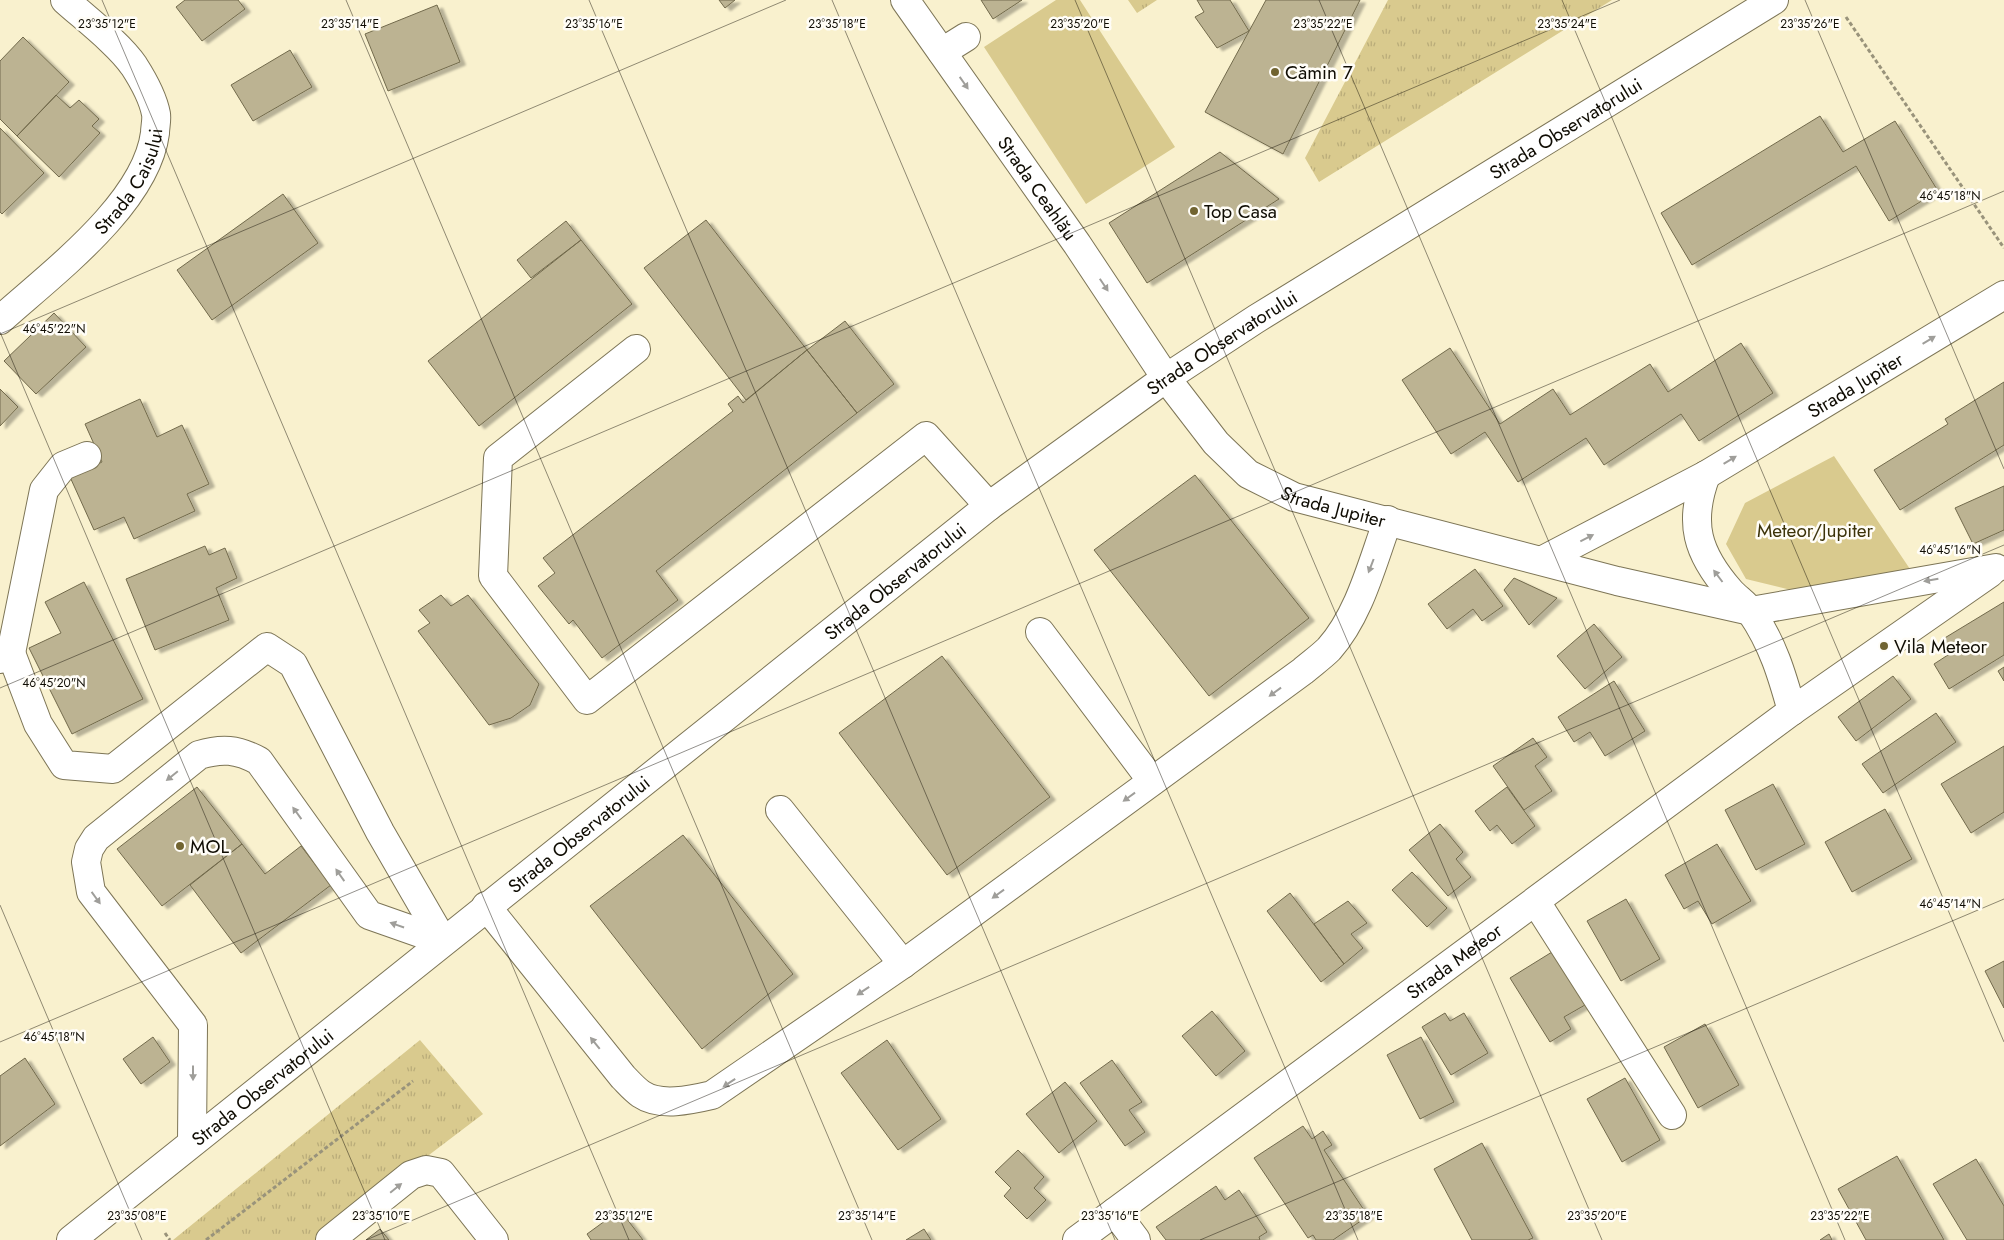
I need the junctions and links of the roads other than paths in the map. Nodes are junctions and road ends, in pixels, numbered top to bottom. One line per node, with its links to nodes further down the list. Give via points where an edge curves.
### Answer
1 (65, 0): 7 (street, Strada Caisului, via 133,64 157,115 154,142 128,198 106,223)
2 (905, 0): 5 (street, Strada Ceahlău)
3 (1774, 0): 9 (street, Strada Observatorului, via 1349,261)
4 (966, 37): 5 (street)
5 (942, 52): 9 (street, Strada Ceahlău, one-way to 9, via 1077,244)
6 (2004, 295): 11 (street, Strada Jupiter, one-way to 6)
7 (0, 320)
8 (636, 349): 12 (street, via 498,458 492,576 587,700 926,436)
9 (1166, 378): 12 (street, Strada Observatorului); 13 (street, Strada Jupiter, via 1216,443 1248,474 1294,497)
10 (87, 456): 18 (street, via 63,466 44,490)
11 (1706, 475): 14 (street, Strada Jupiter, one-way to 11); 16 (street, one-way to 11, via 1718,577 1699,542 1696,512)
12 (989, 506): 23 (street, Strada Observatorului)
13 (1388, 520): 14 (street, Strada Jupiter); 20 (street, one-way to 20, via 1356,606 1328,649 1303,671)
14 (1543, 560): 16 (street, Strada Jupiter, via 1617,581)
15 (2000, 566): 16 (street, Strada Jupiter, one-way to 16); 19 (street, Strada Meteor)
16 (1751, 611): 19 (street, via 1779,662)
17 (1040, 632): 20 (street)
18 (6, 656): 24 (street, via 38,724 64,765 113,769 267,647 293,664 380,832)
19 (1792, 711): 22 (street, Strada Meteor)
20 (1152, 780): 25 (street, one-way to 25)
21 (780, 810): 25 (street)
22 (1536, 902): 26 (street); 28 (street, Strada Meteor)
23 (486, 906): 24 (street, Strada Observatorului); 25 (street, one-way to 23, via 712,1095 688,1101 664,1101 642,1095 623,1077)
24 (443, 941): 27 (street, Strada Observatorului); 27 (street, one-way to 27, via 369,915 259,761 231,749 199,755 191,761 96,838 86,862 92,892 193,1025)
25 (903, 964)
26 (1672, 1116)
27 (192, 1141): 29 (street, Strada Observatorului)
28 (1115, 1212): 32 (street, Strada Meteor); 33 (street)
29 (71, 1240)
30 (330, 1240): 31 (street, one-way to 31, via 411,1175 426,1170 441,1174)
31 (494, 1240)
32 (1076, 1240)
33 (1136, 1240)

